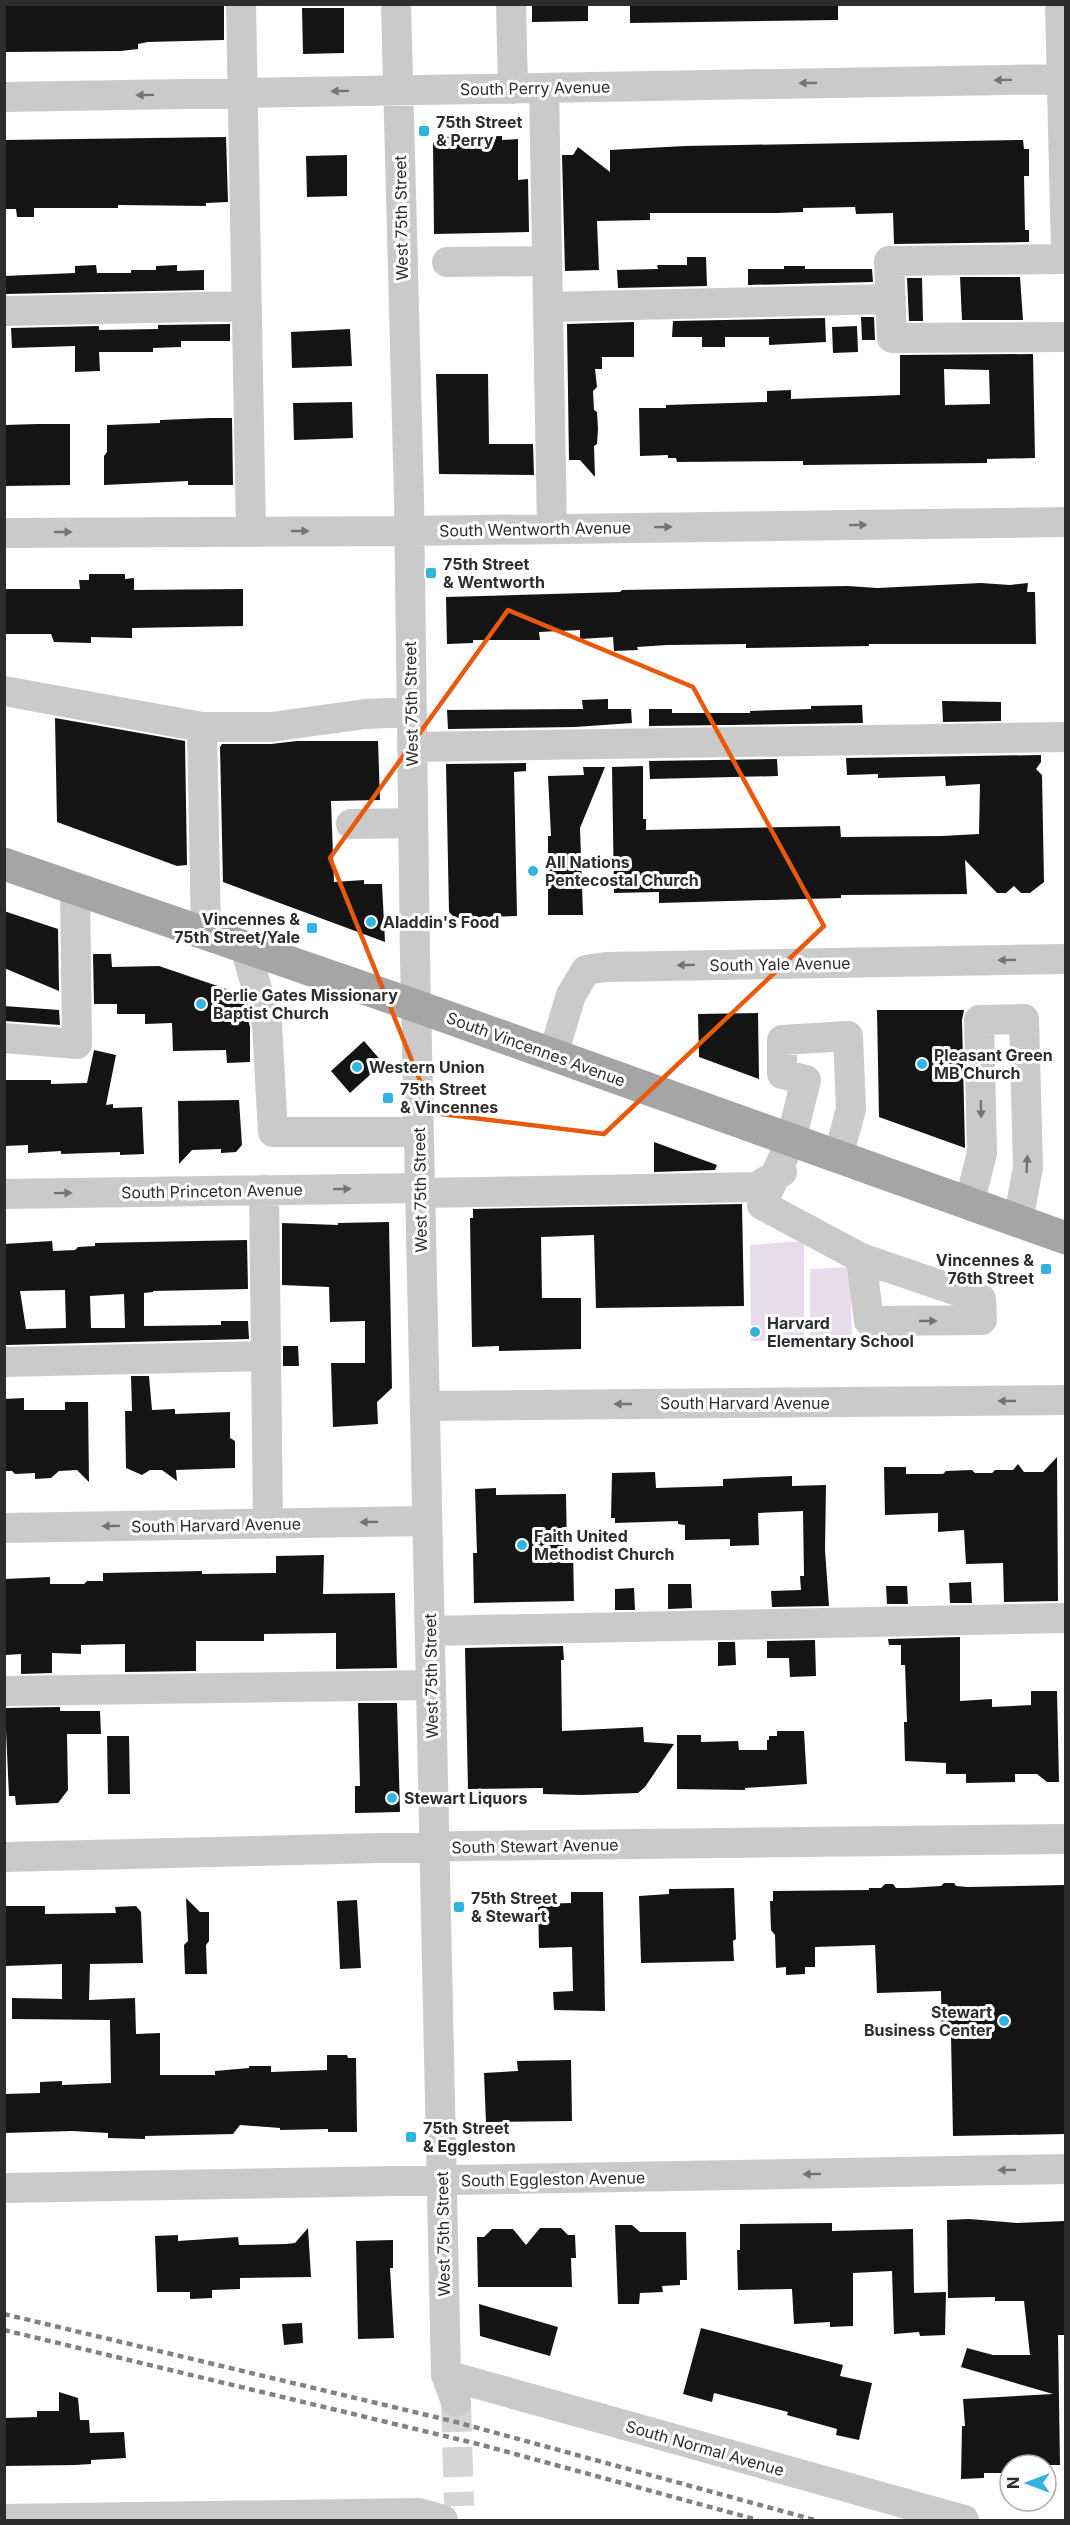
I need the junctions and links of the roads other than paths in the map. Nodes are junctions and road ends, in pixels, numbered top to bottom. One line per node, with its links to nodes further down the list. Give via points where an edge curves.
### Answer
1 (241, 4): 9 (street)
2 (396, 4): 8 (street, West 75th Street)
3 (511, 4): 6 (street)
4 (1060, 4): 5 (street)
5 (1064, 79): 7 (street, South Perry Avenue, one-way to 7); 11 (street)
6 (513, 88): 7 (street, South Perry Avenue); 8 (street, South Perry Avenue)
7 (544, 88): 13 (street)
8 (398, 91): 9 (street, South Perry Avenue, one-way to 9); 23 (street, West 75th Street)
9 (242, 93): 10 (street, South Perry Avenue, one-way to 10); 16 (street)
10 (4, 97)
11 (1065, 251)
12 (1065, 259): 15 (street, via 889,261)
13 (547, 261): 14 (street); 17 (street)
14 (447, 262)
15 (891, 299): 17 (street); 19 (street, via 892,338)
16 (247, 306): 18 (street); 22 (street)
17 (548, 307): 21 (street)
18 (4, 311)
19 (1065, 337)
20 (1065, 522): 21 (street, South Wentworth Avenue, one-way to 20)
21 (552, 528): 23 (street, South Wentworth Avenue)
22 (251, 531): 23 (street, South Wentworth Avenue, one-way to 23); 24 (street, South Wentworth Avenue, one-way to 22)
23 (409, 531): 26 (street, West 75th Street)
24 (4, 533)
25 (4, 691): 27 (street)
26 (411, 712): 27 (street, via 271,727); 29 (street, West 75th Street)
27 (202, 727): 34 (street)
28 (1065, 737): 29 (street)
29 (412, 747): 30 (street, West 75th Street)
30 (413, 823): 31 (street); 37 (street, West 75th Street)
31 (351, 824)
32 (4, 864): 33 (main road, South Vincennes Avenue)
33 (75, 888): 34 (main road, South Vincennes Avenue); 38 (street, via 76,1044)
34 (206, 933): 35 (main road, South Vincennes Avenue)
35 (245, 947): 37 (main road, South Vincennes Avenue); 42 (street, via 267,1024 273,1132)
36 (1065, 959): 39 (street, South Yale Avenue, one-way to 39, via 618,966 586,970 571,995)
37 (416, 1006): 39 (main road, South Vincennes Avenue); 42 (street, West 75th Street)
38 (4, 1038)
39 (553, 1055): 43 (main road, South Vincennes Avenue)
40 (849, 1078): 41 (street); 41 (street, via 848,1036 782,1040 782,1074); 44 (street, via 850,1109)
41 (806, 1080): 43 (street)
42 (419, 1132): 47 (street, West 75th Street)
43 (791, 1140): 44 (main road, South Vincennes Avenue); 45 (street)
44 (830, 1154): 45 (street, South Princeton Avenue); 49 (main road, South Vincennes Avenue)
45 (774, 1177): 47 (street, South Princeton Avenue, via 756,1187); 52 (street, via 762,1205)
46 (264, 1190): 47 (street, South Princeton Avenue, one-way to 47); 48 (street, South Princeton Avenue, one-way to 46); 53 (street)
47 (420, 1190): 56 (street, West 75th Street)
48 (4, 1194)
49 (969, 1204): 50 (main road, South Vincennes Avenue); 50 (street, one-way to 49, via 1028,1167 1024,1019 979,1020 982,1153)
50 (1018, 1222): 51 (main road, South Vincennes Avenue)
51 (1065, 1238)
52 (861, 1258)
53 (266, 1356): 54 (street); 58 (street)
54 (4, 1362)
55 (1065, 1400): 56 (street, South Harvard Avenue, one-way to 56)
56 (425, 1406): 57 (street, West 75th Street)
57 (428, 1521): 58 (street, South Harvard Avenue, one-way to 58); 61 (street, West 75th Street)
58 (268, 1524): 59 (street, South Harvard Avenue, one-way to 59)
59 (4, 1528)
60 (1065, 1618): 61 (street)
61 (430, 1631): 62 (street, West 75th Street)
62 (431, 1685): 63 (street); 65 (street, West 75th Street)
63 (4, 1691)
64 (1065, 1839): 65 (street, South Stewart Avenue)
65 (434, 1847): 66 (street, South Stewart Avenue); 68 (street, West 75th Street)
66 (4, 1857)
67 (1065, 2169): 68 (street, South Eggleston Avenue, one-way to 68)
68 (442, 2181): 69 (street, South Eggleston Avenue); 70 (street, West 75th Street)
69 (4, 2188)
70 (446, 2391): 73 (street, South Normal Avenue)
71 (448, 2513): 72 (street)
72 (4, 2518)
73 (964, 2520)

